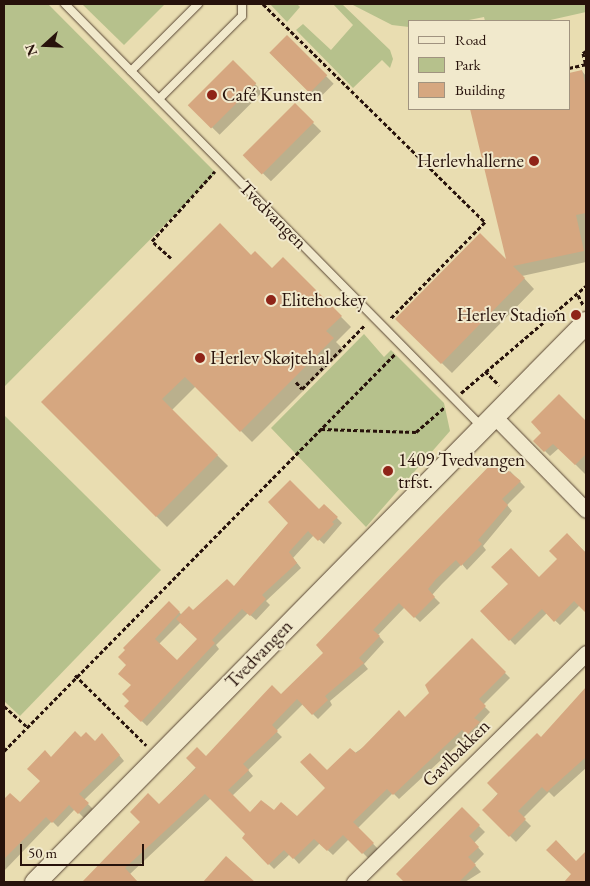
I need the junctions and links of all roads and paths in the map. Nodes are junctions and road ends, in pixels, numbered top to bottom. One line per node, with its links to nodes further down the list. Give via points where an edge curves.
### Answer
1 (65, 4): 8 (lane, Tvedvangen)
2 (198, 4): 8 (lane)
3 (242, 4): 9 (lane, via 242,16)
4 (263, 4): 15 (path, via 485,222)
5 (586, 51): 6 (path, via 583,53)
6 (586, 65): 7 (path)
7 (570, 68)
8 (132, 71): 9 (lane, Tvedvangen)
9 (159, 99): 10 (lane, Tvedvangen)
10 (222, 163): 11 (path, via 152,241); 13 (lane, Tvedvangen)
11 (171, 258)
12 (586, 286): 18 (path)
13 (374, 316): 15 (lane, Tvedvangen); 17 (path, via 302,389)
14 (586, 322): 19 (street, Tvedvangen)
15 (383, 326): 16 (lane, Tvedvangen)
16 (403, 346): 18 (lane, Tvedvangen); 20 (path)
17 (296, 382)
18 (455, 399): 19 (lane, Tvedvangen); 20 (path, via 416,432)
19 (487, 420): 21 (street); 27 (street, Tvedvangen)
20 (320, 429): 23 (path)
21 (586, 510)
22 (586, 653): 29 (street, Gavlbakken)
23 (75, 675): 25 (path); 27 (path)
24 (4, 706): 25 (path)
25 (27, 727): 26 (path)
26 (4, 751)
27 (159, 757): 28 (street, Tvedvangen)
28 (35, 882)
29 (354, 882)

